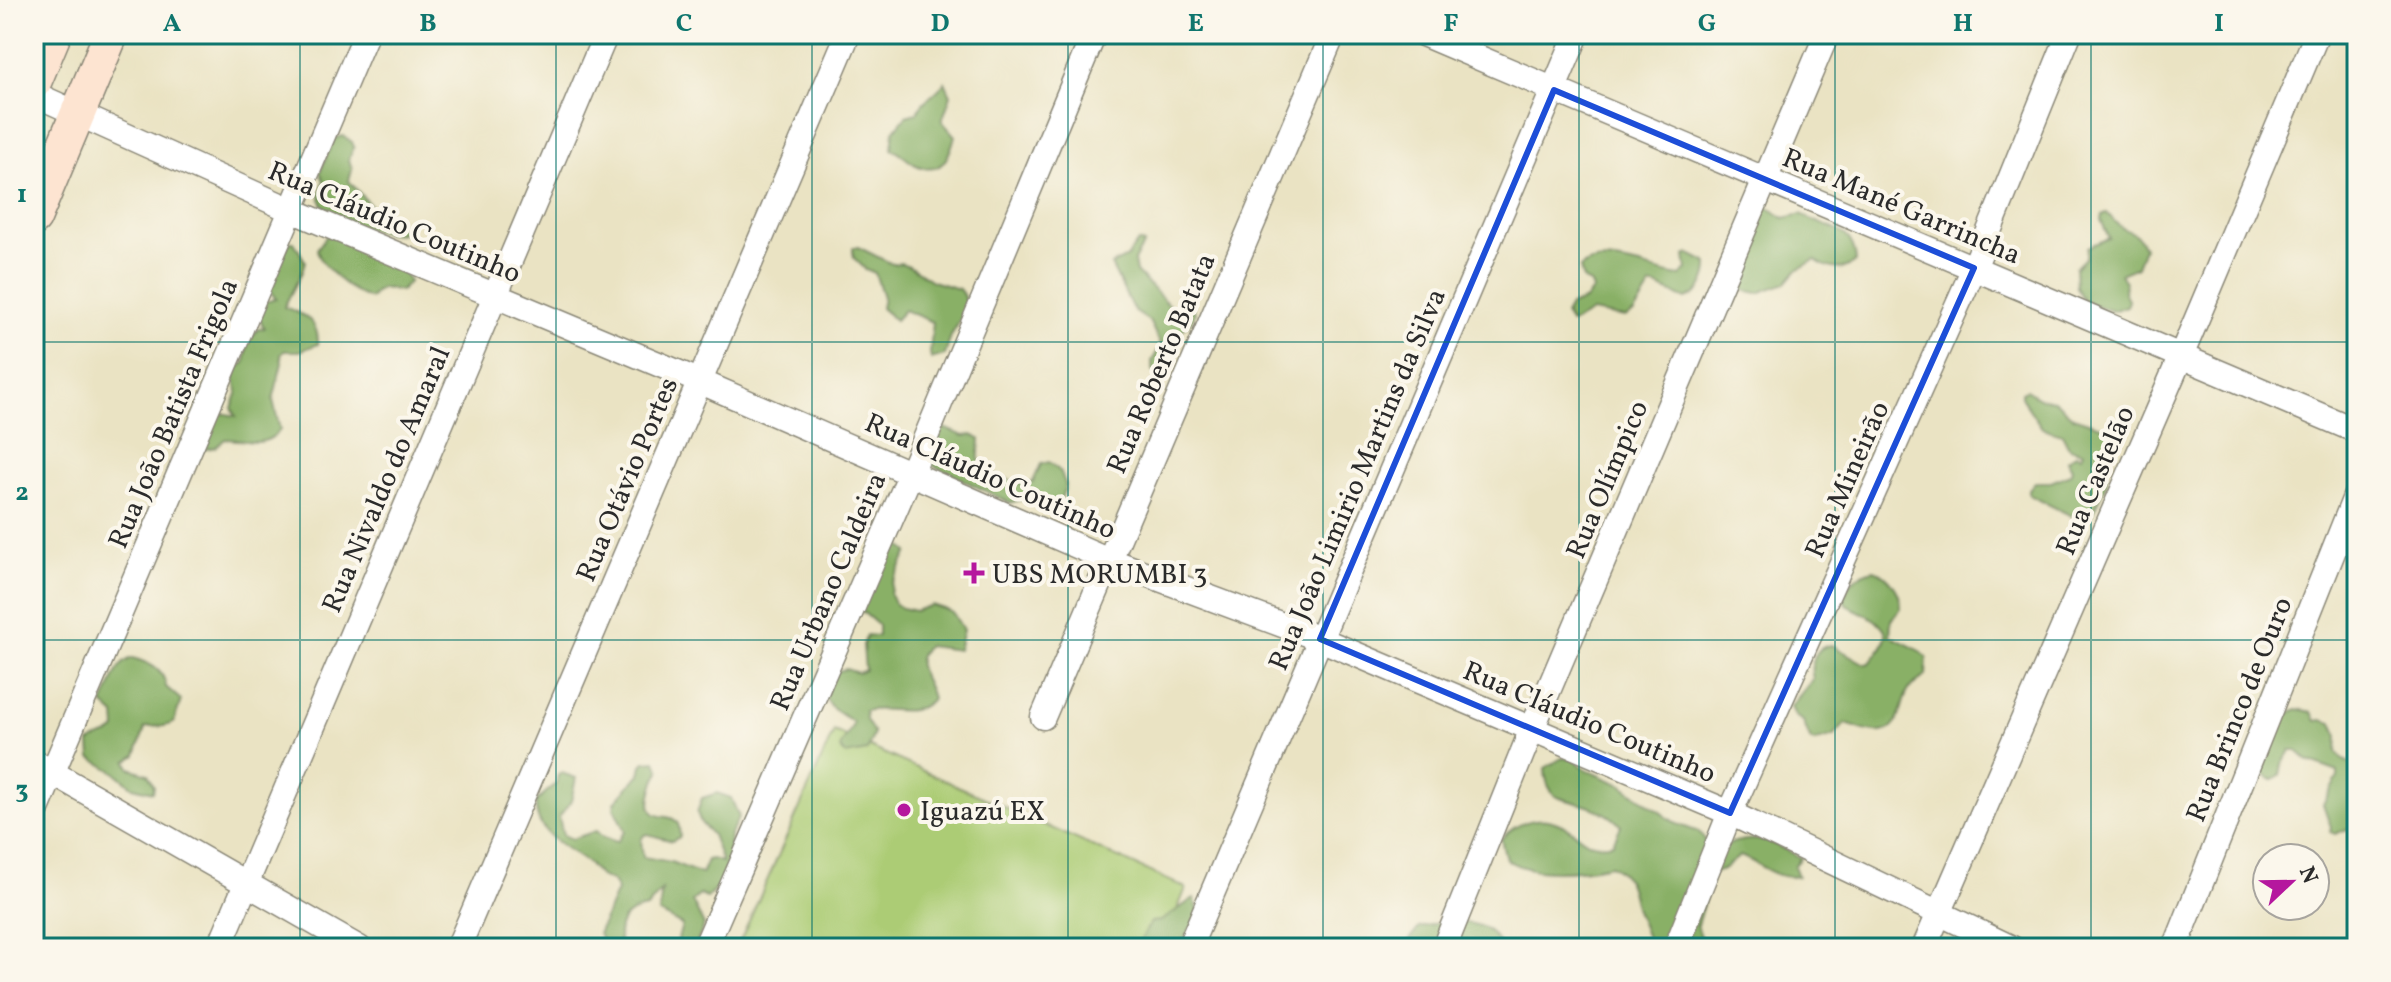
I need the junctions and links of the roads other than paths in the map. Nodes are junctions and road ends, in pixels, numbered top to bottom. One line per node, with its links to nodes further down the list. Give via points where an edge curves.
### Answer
1 (54, 34): 13 (main road)
2 (111, 34): 16 (main road)
3 (366, 34): 18 (street, Rua João Batista Frigola)
4 (606, 34): 21 (street, Rua Nivaldo do Amaral)
5 (848, 34): 23 (street, Rua Otávio Portes)
6 (1094, 34): 25 (street, Rua Urbano Caldeira)
7 (1333, 34): 27 (street, Rua Roberto Batata)
8 (1423, 34): 14 (street, Rua Mané Garrincha)
9 (1577, 34): 14 (street, Rua João Limirio Martins da Silva)
10 (1827, 34): 17 (street, Rua Olímpico)
11 (2069, 34): 20 (street, Rua Mineirão)
12 (2317, 34): 22 (street, Rua Castelão)
13 (34, 82)
14 (1554, 90): 17 (street, Rua Mané Garrincha); 28 (street, Rua João Limirio Martins da Silva)
15 (34, 94): 16 (street, Rua Cláudio Coutinho)
16 (78, 113): 18 (street, Rua Cláudio Coutinho); 19 (main road)
17 (1765, 180): 20 (street, Rua Mané Garrincha); 30 (street, Rua Olímpico)
18 (291, 210): 21 (street, Rua Cláudio Coutinho); 31 (street, Rua João Batista Frigola)
19 (34, 218)
20 (1974, 268): 22 (street, Rua Mané Garrincha); 32 (street, Rua Mineirão)
21 (495, 297): 23 (street, Rua Cláudio Coutinho); 34 (street, Rua Nivaldo do Amaral)
22 (2181, 356): 24 (street, Rua Mané Garrincha); 35 (street, Rua Castelão)
23 (701, 382): 25 (street, Rua Cláudio Coutinho); 38 (street, Rua Otávio Portes)
24 (2357, 431)
25 (911, 473): 27 (street, Rua Cláudio Coutinho); 39 (street, Rua Urbano Caldeira)
26 (2357, 492): 45 (street, Rua Brinco de Ouro)
27 (1109, 560): 28 (street, Rua Cláudio Coutinho); 29 (street, Rua Roberto Batata)
28 (1320, 639): 30 (street, Rua Cláudio Coutinho); 40 (street, Rua João Limirio Martins da Silva)
29 (1043, 717)
30 (1532, 729): 32 (street, Rua Cláudio Coutinho); 41 (street, Rua Olímpico)
31 (43, 767): 33 (street, Rua João Batista Frigola); 34 (street)
32 (1730, 813): 35 (street, Rua Cláudio Coutinho); 42 (street, Rua Mineirão)
33 (34, 816)
34 (246, 883): 36 (street, Rua Nivaldo do Amaral); 37 (street)
35 (1939, 914): 43 (street, Rua Castelão); 44 (street, Rua Cláudio Coutinho)
36 (219, 948)
37 (359, 948)
38 (458, 948)
39 (705, 948)
40 (1189, 948)
41 (1444, 948)
42 (1676, 948)
43 (1924, 948)
44 (2012, 948)
45 (2175, 948)

